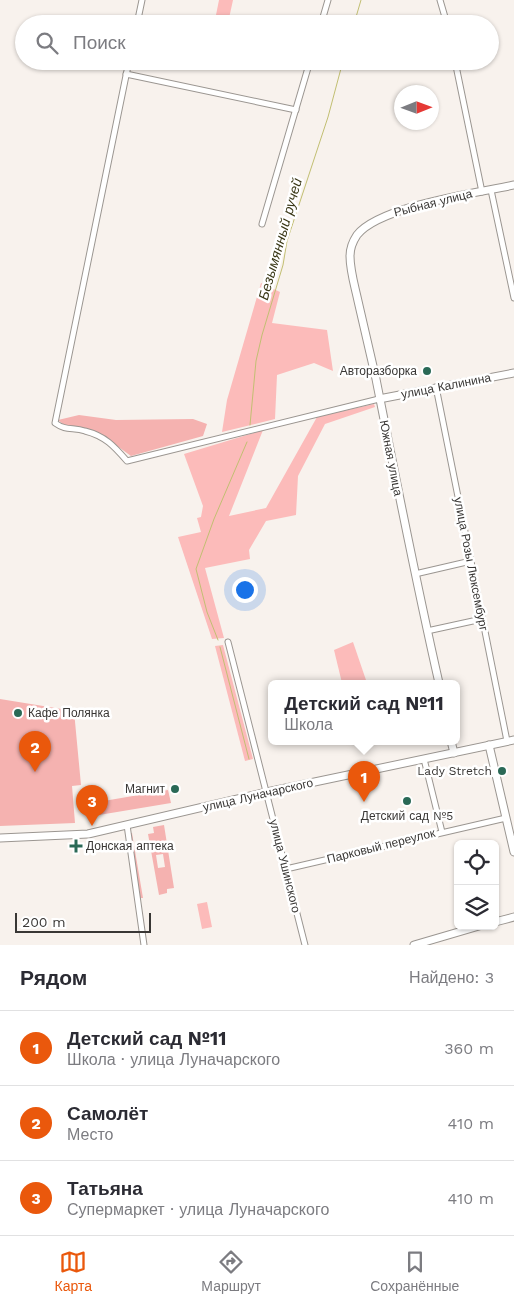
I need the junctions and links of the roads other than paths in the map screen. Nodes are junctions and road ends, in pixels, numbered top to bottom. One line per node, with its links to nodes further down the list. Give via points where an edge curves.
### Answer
1 (142, 0): 4 (street)
2 (328, 0): 5 (street)
3 (440, 0): 6 (street)
4 (139, 15)
5 (324, 15)
6 (444, 15)
7 (127, 70): 10 (street)
8 (307, 70): 11 (street)
9 (457, 70): 14 (street)
10 (126, 74): 11 (street); 20 (street, via 55,423 62,428 84,430 105,438 127,461)
11 (296, 110): 15 (street)
12 (514, 184): 13 (street, Рыбная улица)
13 (491, 190): 14 (street, Рыбная улица); 17 (street)
14 (482, 192): 16 (street, Рыбная улица, via 389,214)
15 (262, 224)
16 (358, 234): 20 (street, Южная улица, via 351,249 350,265)
17 (514, 298)
18 (514, 374): 19 (street, улица Калинина)
19 (436, 387): 20 (street, улица Калинина); 21 (street, улица Розы Люксембург)
20 (379, 399): 22 (street, Южная улица)
21 (470, 561): 22 (street); 23 (street, улица Розы Люксембург)
22 (415, 574): 24 (street, Южная улица)
23 (482, 619): 24 (street); 27 (street, улица Розы Люксембург)
24 (427, 631): 26 (street, Южная улица)
25 (228, 642): 32 (street, улица Ушинского)
26 (438, 680)
27 (510, 740): 29 (street, улица Луначарского)
28 (452, 745): 30 (street)
29 (489, 745): 30 (street, улица Луначарского); 33 (street)
30 (454, 753): 31 (street, улица Луначарского)
31 (424, 759): 32 (street, улица Луначарского); 35 (street)
32 (267, 792): 34 (street, улица Луначарского); 38 (street, улица Ушинского)
33 (506, 818): 35 (street, Парковый переулок); 37 (street)
34 (127, 825): 36 (street, улица Луначарского, via 88,834); 42 (street)
35 (442, 832): 38 (street, Парковый переулок)
36 (0, 838)
37 (514, 852)
38 (286, 870): 43 (street, улица Ушинского)
39 (514, 917): 40 (street)
40 (499, 921)
41 (465, 930): 44 (street)
42 (144, 945)
43 (305, 945)
44 (414, 945)

